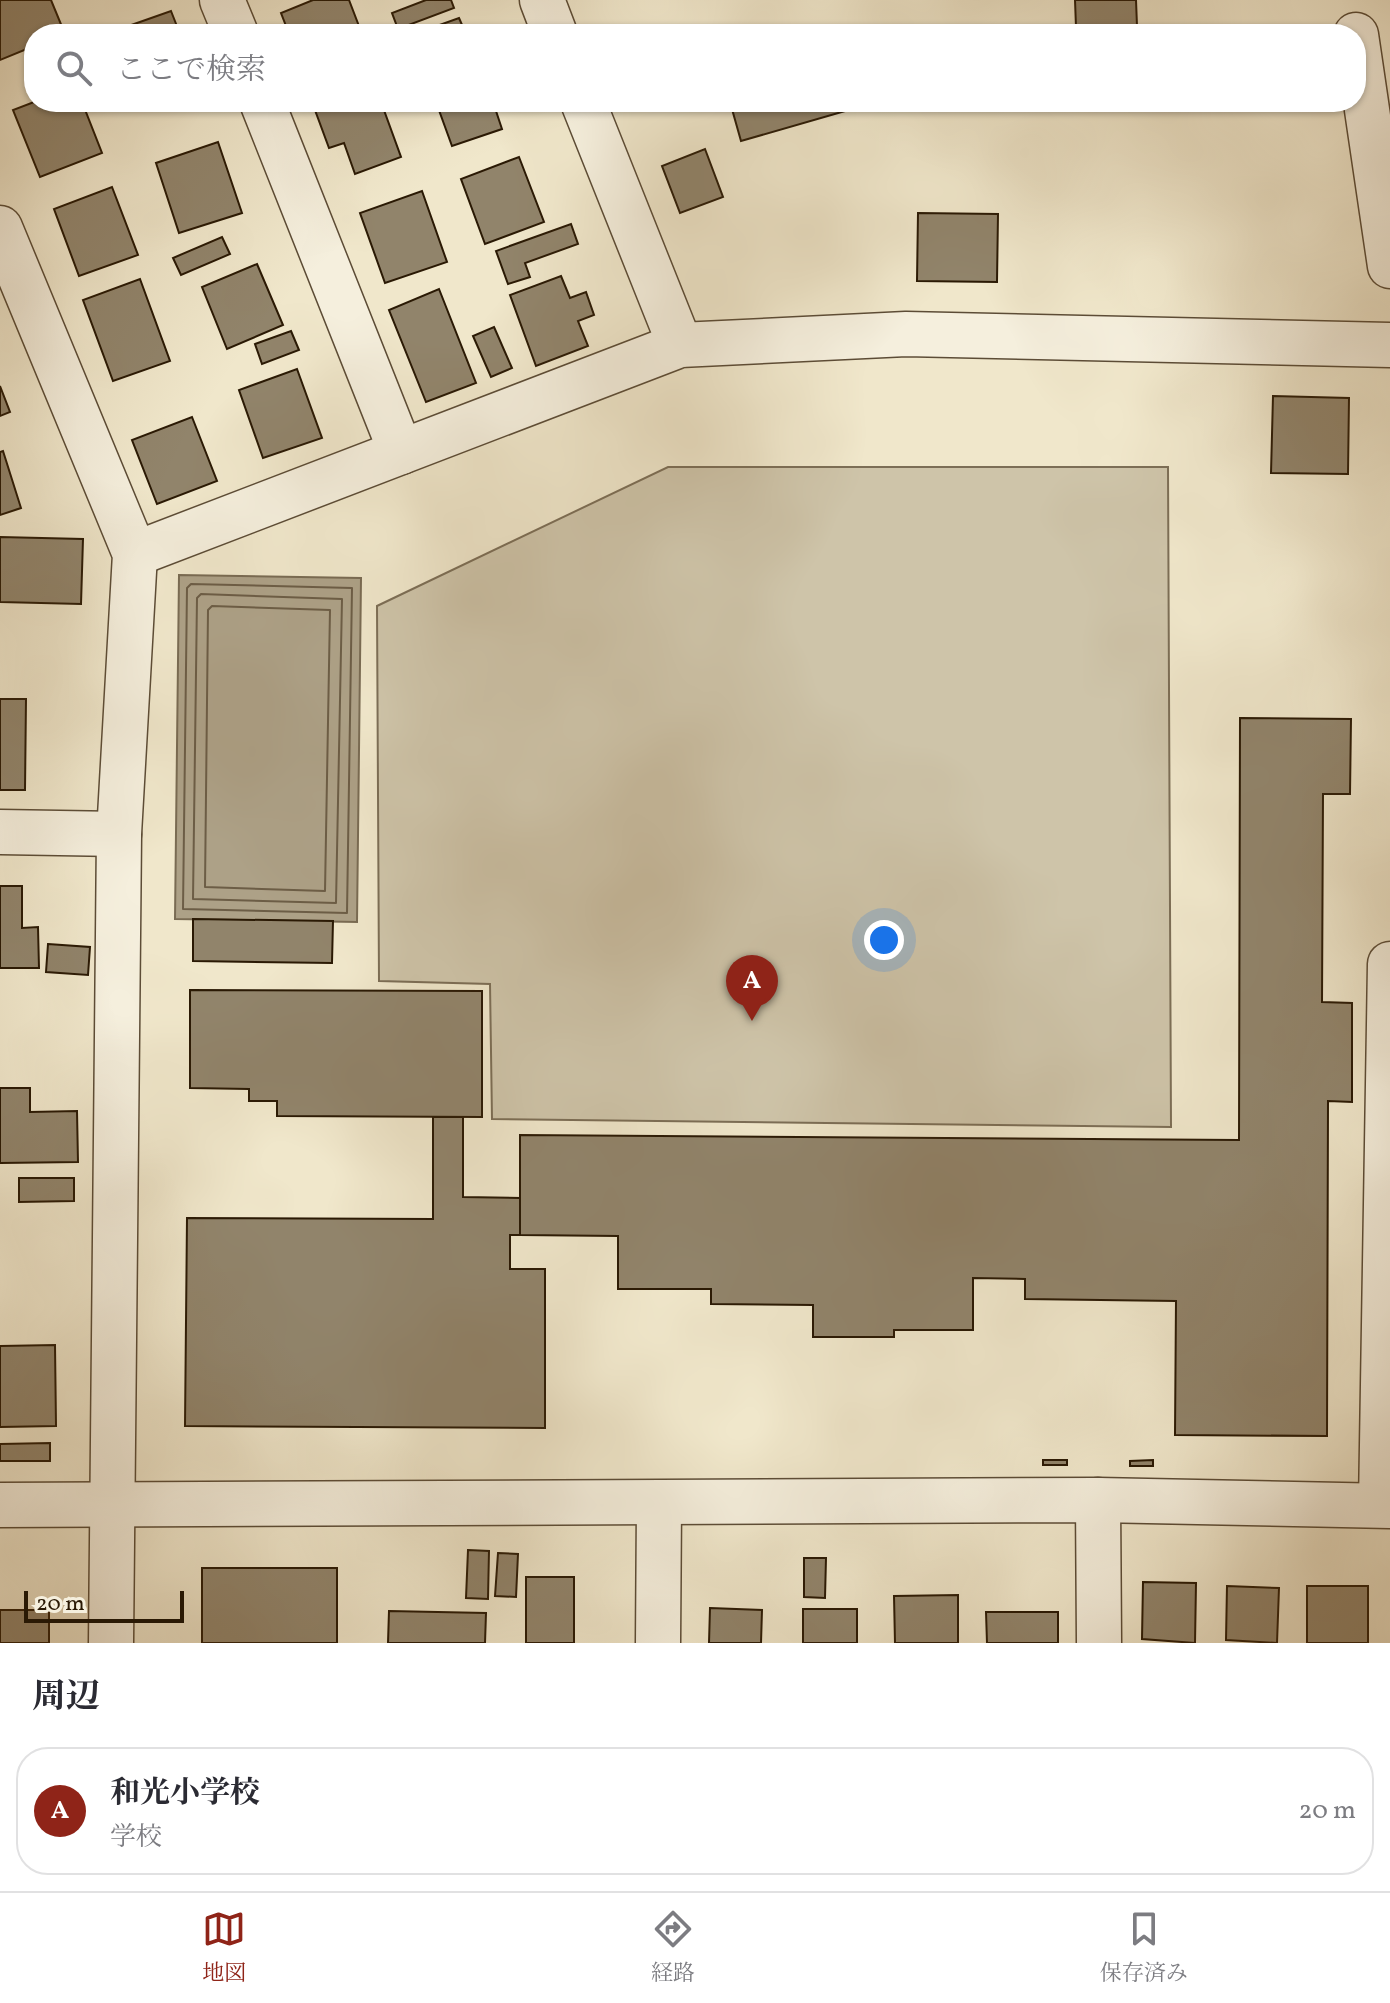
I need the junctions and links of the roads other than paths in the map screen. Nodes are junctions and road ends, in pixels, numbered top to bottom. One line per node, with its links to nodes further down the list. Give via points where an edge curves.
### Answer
1 (222, 0): 4 (street)
2 (542, 0): 5 (street)
3 (1344, 0): 6 (street)
4 (232, 24)
5 (551, 24)
6 (1352, 24)
7 (1366, 103): 11 (street)
8 (266, 112): 14 (street)
9 (587, 112): 12 (street)
10 (0, 229): 15 (street)
11 (1390, 266)
12 (680, 345): 13 (street, via 906,334); 14 (street)
13 (1390, 345)
14 (401, 452): 15 (street)
15 (135, 554): 17 (street)
16 (0, 832): 17 (street)
17 (119, 834): 22 (street)
18 (1390, 964): 23 (street)
19 (1098, 1500): 20 (street); 23 (street); 26 (street)
20 (659, 1504): 22 (street); 25 (street)
21 (0, 1505): 22 (street)
22 (111, 1506): 24 (street)
23 (1386, 1506)
24 (111, 1643)
25 (658, 1643)
26 (1099, 1643)

